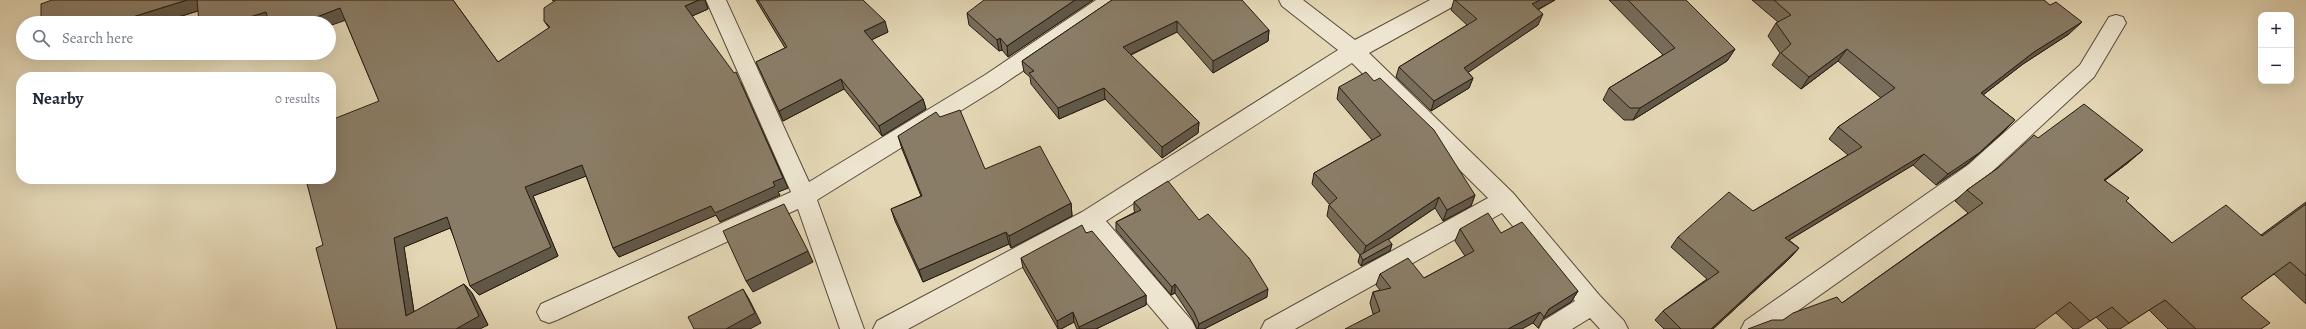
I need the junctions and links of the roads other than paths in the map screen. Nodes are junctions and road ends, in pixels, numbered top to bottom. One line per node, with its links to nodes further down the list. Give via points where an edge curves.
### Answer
1 (716, 0): 7 (street)
2 (1111, 0): 7 (street, via 992,81)
3 (1290, 0): 6 (street)
4 (1447, 0): 6 (street)
5 (2116, 23): 18 (street, via 2088,71 1976,172)
6 (1354, 51): 8 (street); 9 (street)
7 (804, 196): 11 (street); 12 (street)
8 (1505, 200): 10 (street); 15 (street)
9 (1090, 219): 13 (street); 14 (street)
10 (1592, 304): 16 (street); 17 (street)
11 (550, 312)
12 (852, 329)
13 (884, 329)
14 (1184, 329)
15 (1273, 329)
16 (1551, 329)
17 (1616, 329)
18 (1753, 329)

